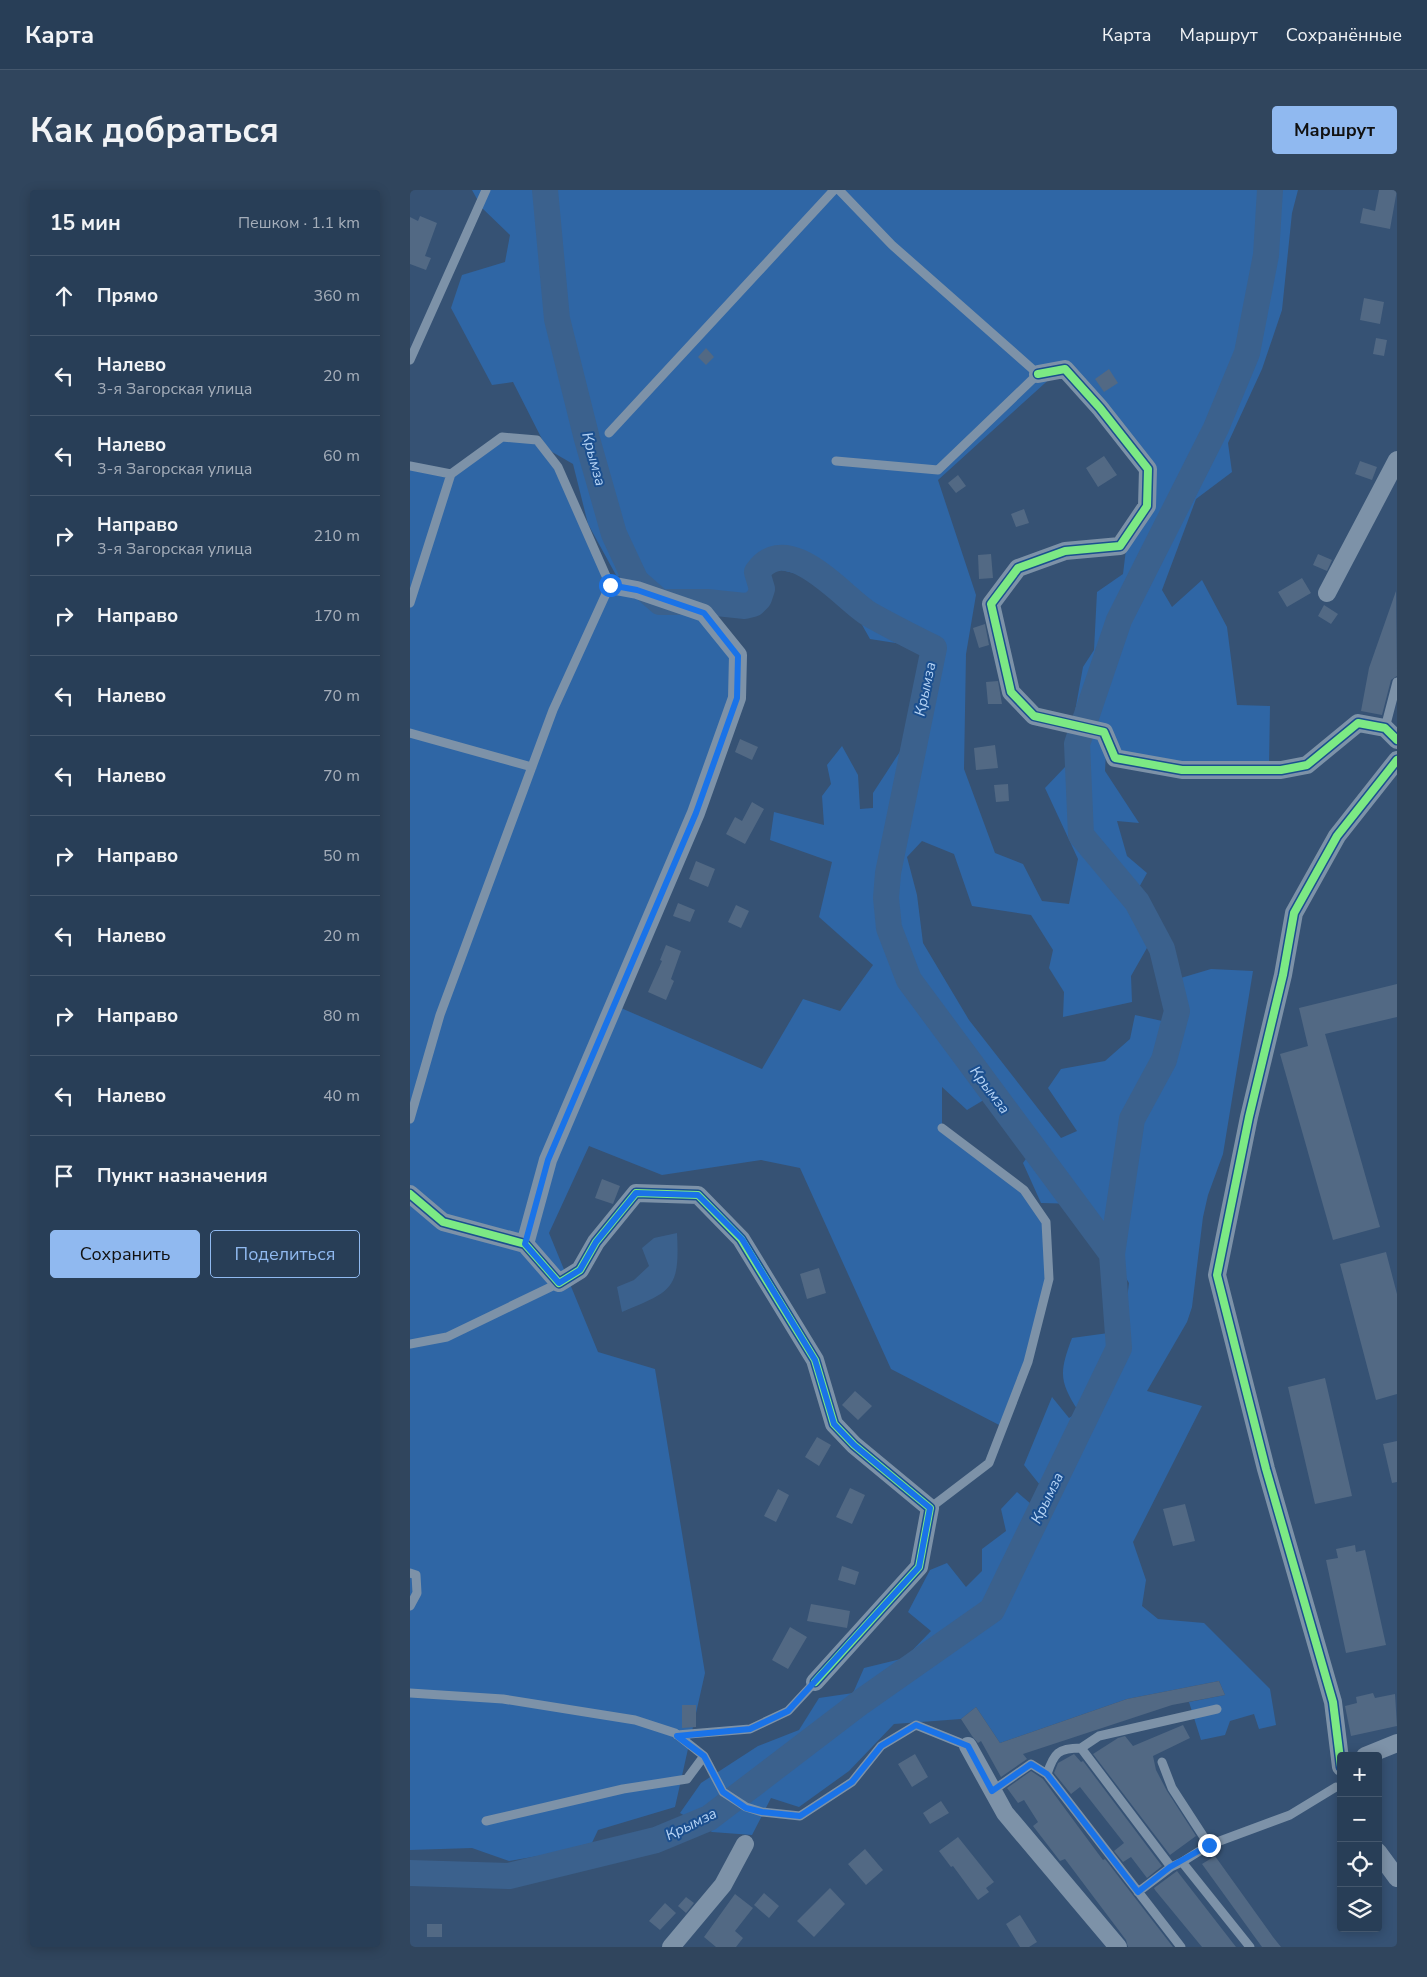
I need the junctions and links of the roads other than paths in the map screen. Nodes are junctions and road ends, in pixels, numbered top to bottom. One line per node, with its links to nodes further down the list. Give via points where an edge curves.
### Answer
1 (486, 190): 4 (lane)
2 (834, 190): 6 (lane)
3 (840, 190): 5 (lane, via 892,245)
4 (410, 360)
5 (1038, 374): 8 (lane, via 938,470); 16 (street, via 1065,369 1100,408 1148,469 1147,506 1120,546 1065,551 1018,568 991,604 1011,692 1016,698 1034,716 1104,732 1115,758 1182,770 1281,770 1307,765 1358,723)
6 (609, 433)
7 (1397, 460): 12 (street)
8 (836, 461)
9 (410, 466): 10 (lane)
10 (451, 474): 11 (lane, via 502,437 537,440 558,467); 13 (lane)
11 (610, 585): 18 (lane, via 553,710); 22 (street, via 637,590 704,613 738,656 737,698 696,813 548,1160)
12 (1327, 593)
13 (410, 602)
14 (1397, 682): 16 (lane)
15 (410, 733): 18 (lane)
16 (1391, 734)
17 (1397, 760): 35 (street, via 1337,836 1294,913 1217,1275 1266,1469 1333,1702)
18 (532, 767): 19 (lane, via 440,1015)
19 (410, 1119)
20 (942, 1128): 25 (lane, via 1024,1190 1046,1222 1049,1280 1028,1362 989,1463)
21 (410, 1194): 22 (street, via 443,1222)
22 (525, 1244): 23 (street)
23 (559, 1283): 24 (lane, via 447,1337); 25 (street, via 580,1270 596,1242 636,1193 698,1195 742,1239 815,1360 834,1424 854,1445)
24 (410, 1344)
25 (930, 1508): 28 (street, via 919,1567)
26 (410, 1573): 27 (lane, via 416,1575 417,1593)
27 (410, 1606)
28 (814, 1682): 31 (lane, via 788,1711 750,1729)
29 (410, 1693): 31 (lane, via 513,1700 635,1720)
30 (1217, 1709): 34 (lane, via 1099,1736)
31 (677, 1736): 37 (lane)
32 (1397, 1743): 36 (street)
33 (968, 1746): 37 (lane, via 916,1725 881,1746 852,1782 800,1816 746,1808 723,1792); 41 (street)
34 (1081, 1748): 39 (lane, via 1066,1748 1053,1757); 47 (lane)
35 (1339, 1752)
36 (1375, 1752)
37 (704, 1756): 42 (lane, via 687,1779 623,1789)
38 (1162, 1762): 44 (lane, via 1172,1788)
39 (1047, 1774): 41 (lane, via 1031,1764); 49 (lane)
40 (1336, 1787): 44 (lane, via 1290,1815)
41 (992, 1791): 51 (street, via 1005,1813)
42 (486, 1821)
43 (745, 1844): 50 (street, via 723,1885)
44 (1209, 1845): 46 (lane)
45 (1382, 1857): 48 (street)
46 (1182, 1862): 47 (lane); 53 (lane)
47 (1170, 1867): 49 (lane)
48 (1397, 1878)
49 (1138, 1892): 52 (lane)
50 (671, 1947)
51 (1118, 1947)
52 (1181, 1947)
53 (1250, 1947)

